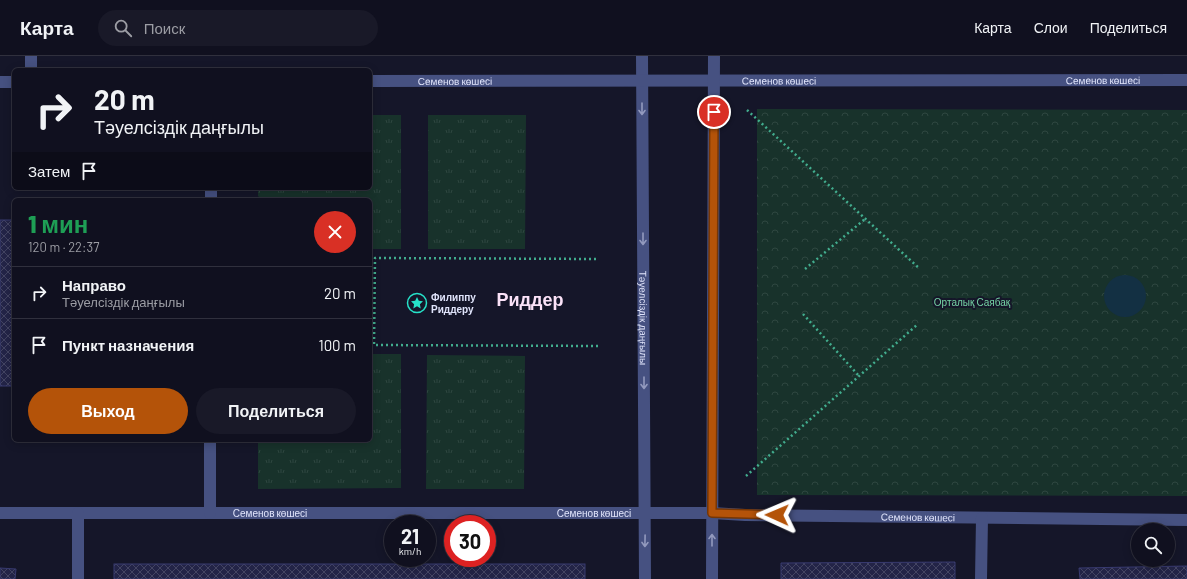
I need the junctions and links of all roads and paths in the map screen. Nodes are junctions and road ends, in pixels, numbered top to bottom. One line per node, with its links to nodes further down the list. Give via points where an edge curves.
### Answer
1 (31, 56): 4 (street)
2 (642, 56): 7 (street, Тәуелсіздік даңғылы)
3 (714, 56): 8 (street)
4 (31, 68)
5 (1187, 80): 8 (street, Семенов көшесі)
6 (372, 81): 7 (street, Семенов көшесі)
7 (642, 81): 8 (street, Семенов көшесі); 27 (street, Тәуелсіздік даңғылы, one-way to 27)
8 (714, 81): 26 (street)
9 (0, 82): 10 (street)
10 (12, 82)
11 (747, 110): 12 (path)
12 (865, 219): 14 (path); 15 (path)
13 (598, 259): 16 (path, via 375,258)
14 (804, 269)
15 (920, 269)
16 (374, 301): 19 (path, via 374,345)
17 (803, 314): 20 (path)
18 (918, 324): 20 (path)
19 (598, 346)
20 (859, 376): 22 (path)
21 (210, 442): 25 (street)
22 (746, 476)
23 (0, 513): 24 (street, Семенов көшесі)
24 (78, 513): 25 (street, Семенов көшесі); 30 (street)
25 (210, 513): 27 (street, Семенов көшесі)
26 (712, 513): 27 (street, Семенов көшесі); 28 (street, Семенов көшесі); 32 (street, one-way to 26)
27 (645, 514): 31 (street, Тәуелсіздік даңғылы, one-way to 31)
28 (982, 518): 29 (street, Семенов көшесі); 33 (street)
29 (1187, 520)
30 (78, 579)
31 (645, 579)
32 (712, 579)
33 (981, 579)

